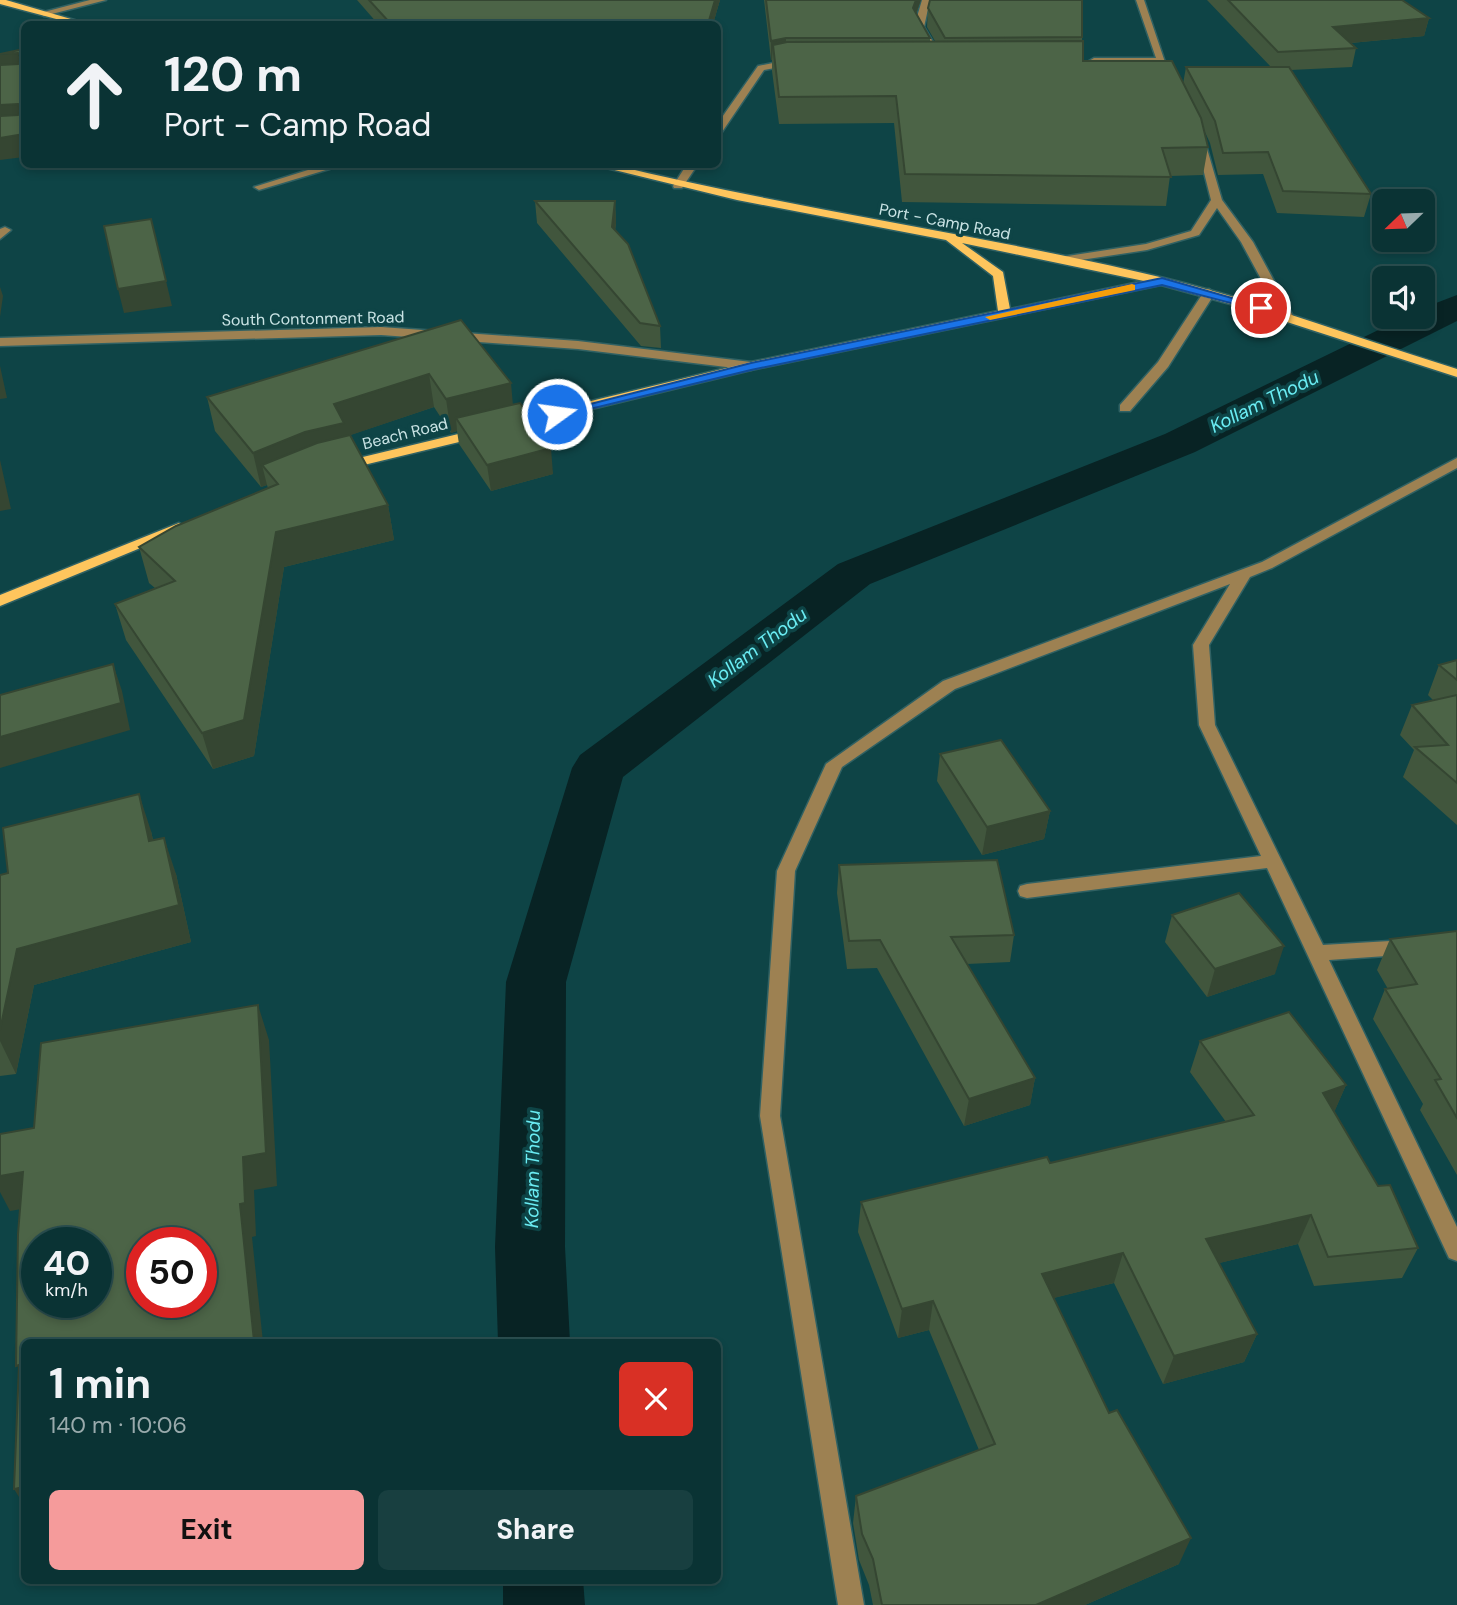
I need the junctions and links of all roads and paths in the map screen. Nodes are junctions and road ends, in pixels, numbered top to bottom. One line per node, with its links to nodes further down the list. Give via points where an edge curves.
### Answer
1 (102, 0): 5 (street)
2 (926, 0): 7 (street, via 919,27)
3 (1140, 0): 8 (street)
4 (0, 1): 5 (main road)
5 (44, 13): 6 (main road)
6 (72, 21)
7 (933, 51)
8 (1161, 61): 10 (street); 11 (street)
9 (798, 62): 13 (street, via 761,68)
10 (1078, 62)
11 (1173, 84)
12 (1191, 120): 19 (street, via 1203,144)
13 (721, 126)
14 (327, 168): 18 (street)
15 (610, 168): 17 (main road, Port - Camp Road)
16 (690, 168): 17 (street)
17 (678, 186): 20 (main road, Port - Camp Road)
18 (259, 187)
19 (1217, 200): 21 (street, via 1195,233 1147,247); 25 (street, via 1247,242)
20 (946, 237): 21 (main road, Port - Camp Road); 24 (main road, via 999,275)
21 (1061, 260): 22 (main road, Port - Camp Road)
22 (1162, 281): 23 (main road, Port - Camp Road); 24 (main road, Beach Road)
23 (1209, 293): 25 (main road, Port - Camp Road); 29 (street, via 1163,365)
24 (1005, 314): 27 (main road, Beach Road)
25 (1287, 316): 28 (main road, Port - Camp Road)
26 (0, 342): 27 (street, South Contonment Road, via 381,331 578,345)
27 (751, 366): 31 (main road, Beach Road)
28 (1457, 373)
29 (1125, 408)
30 (1457, 462): 33 (street)
31 (331, 469)
32 (191, 522): 34 (main road)
33 (1244, 574): 35 (street, via 1201,645 1207,725); 40 (street, via 949,685 835,765 786,871 770,1116)
34 (0, 601)
35 (1273, 861): 36 (street); 38 (street)
36 (1027, 891)
37 (1457, 944): 38 (street)
38 (1318, 953): 39 (street)
39 (1457, 1251)
40 (851, 1605)

